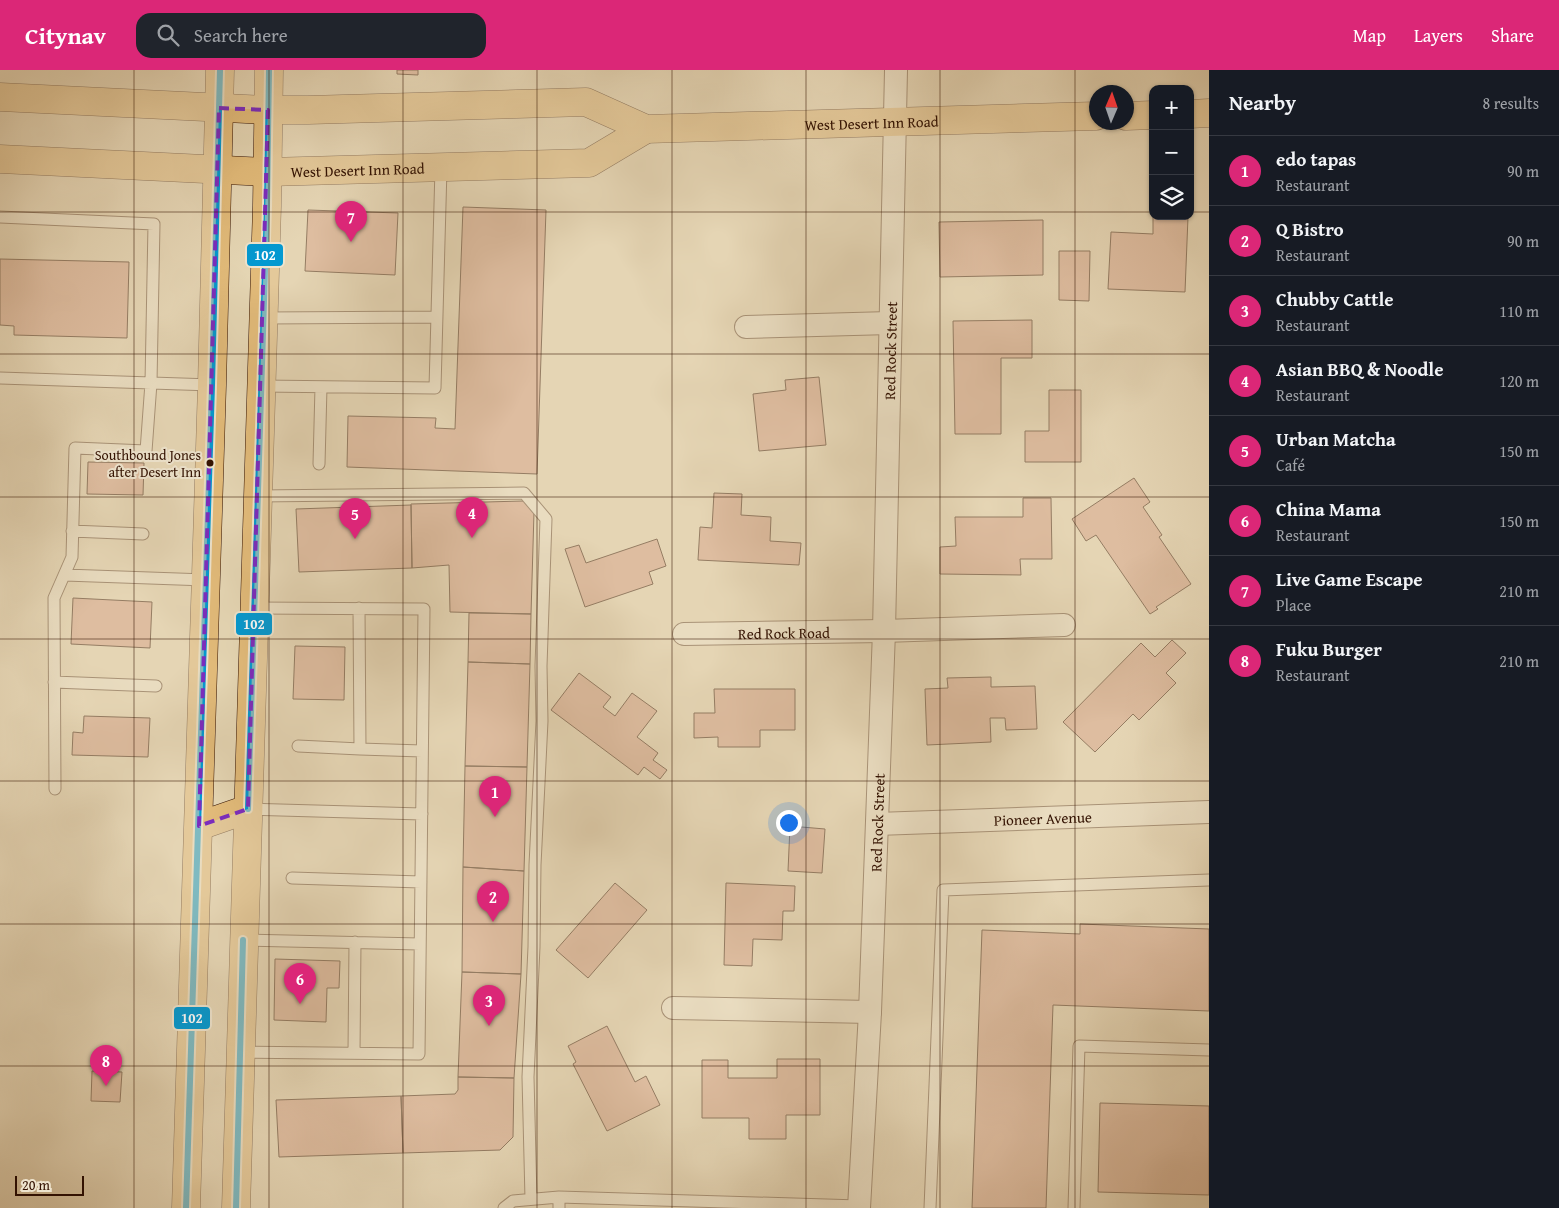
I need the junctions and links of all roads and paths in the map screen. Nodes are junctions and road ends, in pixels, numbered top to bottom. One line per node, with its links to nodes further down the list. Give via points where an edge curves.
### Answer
1 (220, 70): 5 (main road)
2 (269, 70): 6 (main road)
3 (896, 70): 12 (street, Red Rock Street)
4 (0, 97): 5 (main road, West Desert Inn Road)
5 (219, 108): 6 (main road, West Desert Inn Road); 16 (main road)
6 (268, 110): 13 (main road, West Desert Inn Road, via 586,102); 17 (main road)
7 (1194, 114): 8 (main road)
8 (1209, 114)
9 (1149, 115): 11 (main road)
10 (1089, 116): 12 (main road, West Desert Inn Road)
11 (1134, 116)
12 (894, 122): 13 (main road, West Desert Inn Road); 21 (street, Red Rock Street)
13 (646, 129): 15 (main road, West Desert Inn Road, via 589,163)
14 (0, 159): 16 (main road, West Desert Inn Road)
15 (441, 168): 17 (main road, West Desert Inn Road); 19 (lane)
16 (217, 171): 17 (main road, West Desert Inn Road); 25 (main road)
17 (268, 172): 20 (main road)
18 (0, 217): 24 (lane, via 154,224)
19 (436, 317): 20 (lane); 27 (lane, via 435,388)
20 (264, 318): 26 (main road)
21 (890, 323): 22 (street); 37 (street, Red Rock Street)
22 (746, 327)
23 (0, 378): 24 (lane)
24 (151, 383): 25 (lane); 30 (lane, via 146,451 75,448)
25 (212, 385): 33 (main road)
26 (262, 386): 27 (lane); 29 (main road)
27 (321, 387): 28 (lane)
28 (319, 464)
29 (258, 496): 34 (main road); 61 (lane, via 524,493 546,519 542,722 528,1077)
30 (72, 531): 31 (lane); 32 (lane, via 72,557)
31 (143, 534)
32 (65, 575): 33 (lane); 39 (lane, via 54,598)
33 (206, 580): 49 (main road)
34 (254, 608): 35 (lane); 45 (main road)
35 (359, 608): 42 (lane); 43 (lane, via 424,609)
36 (1064, 626): 37 (street)
37 (884, 631): 38 (street, Red Rock Road); 48 (street, Red Rock Street)
38 (684, 634)
39 (54, 682): 40 (lane); 44 (lane)
40 (156, 686)
41 (298, 746): 42 (lane)
42 (360, 749): 43 (lane)
43 (422, 751): 47 (lane)
44 (55, 789)
45 (248, 809): 47 (lane); 49 (main road); 53 (main road)
46 (1209, 812): 48 (street, Pioneer Avenue)
47 (422, 814): 52 (lane)
48 (877, 824): 57 (street, Red Rock Street)
49 (199, 826): 64 (main road)
50 (292, 878): 52 (lane)
51 (1209, 880): 67 (lane, via 943,890)
52 (421, 882): 55 (lane)
53 (243, 940): 54 (lane); 59 (main road)
54 (355, 942): 55 (lane); 60 (lane)
55 (420, 944): 60 (lane, via 419,1054)
56 (673, 1008): 57 (street)
57 (870, 1012): 63 (street, Red Rock Street)
58 (1209, 1050): 68 (lane, via 1079,1046)
59 (240, 1052): 60 (lane); 65 (main road)
60 (354, 1053)
61 (531, 1200): 62 (lane); 66 (lane, via 513,1201)
62 (559, 1203): 63 (lane)
63 (859, 1207)
64 (186, 1208)
65 (236, 1208)
66 (504, 1208)
67 (930, 1208)
68 (1074, 1208)

